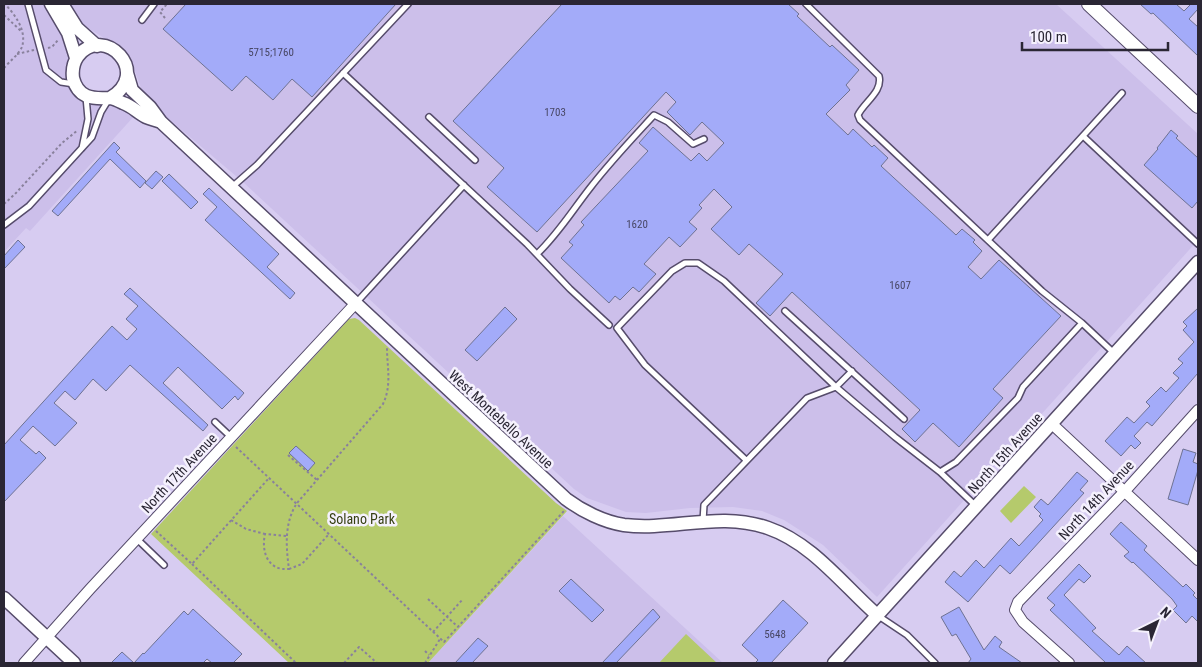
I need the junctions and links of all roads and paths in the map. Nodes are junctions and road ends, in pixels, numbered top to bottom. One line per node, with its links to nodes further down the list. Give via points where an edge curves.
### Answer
1 (5, 4): 13 (path)
2 (28, 4): 19 (lane, via 46,70 61,82)
3 (51, 4): 15 (street, via 68,33)
4 (62, 4): 14 (street, via 77,28)
5 (154, 4): 12 (lane)
6 (168, 4): 11 (path, via 160,12)
7 (408, 4): 18 (lane)
8 (806, 4): 35 (lane, via 880,76 879,88 860,110 860,120)
9 (1089, 4): 23 (main road)
10 (4, 15): 13 (path)
11 (165, 18)
12 (142, 20)
13 (23, 33): 16 (path, via 22,47)
14 (97, 46): 15 (street); 17 (street, via 106,46 118,53)
15 (76, 58): 19 (street, via 72,72)
16 (4, 68)
17 (127, 73): 22 (street, via 122,88); 25 (street, West Montebello Avenue, via 132,90)
18 (343, 73): 31 (lane); 32 (lane, via 257,165)
19 (75, 84): 21 (street)
20 (1122, 93): 27 (lane)
21 (86, 96): 22 (street, West Montebello Avenue); 29 (lane, via 88,119)
22 (110, 98): 25 (street, West Montebello Avenue); 29 (lane, via 92,137)
23 (1198, 106)
24 (429, 117): 30 (lane)
25 (161, 122): 32 (street, West Montebello Avenue)
26 (82, 124): 33 (path)
27 (1083, 136): 35 (lane); 36 (lane)
28 (704, 139): 37 (lane, via 693,144 668,122 654,115 608,165 553,239)
29 (81, 148): 34 (lane, via 29,206)
30 (475, 160)
31 (464, 186): 37 (lane); 39 (lane)
32 (231, 188): 39 (street, West Montebello Avenue)
33 (4, 204)
34 (4, 224)
35 (988, 240): 41 (lane)
36 (1198, 244)
37 (537, 254): 42 (lane)
38 (1198, 262): 44 (street, North 15th Avenue)
39 (355, 304): 51 (street, North 17th Avenue); 62 (street, West Montebello Avenue, via 538,475 581,510 624,525)
40 (785, 311): 45 (lane)
41 (1082, 323): 44 (lane); 54 (lane, via 1024,387 1018,398 956,462)
42 (609, 325)
43 (387, 347): 56 (path, via 389,379 383,404)
44 (1115, 354): 50 (street, North 15th Avenue)
45 (852, 372): 46 (lane); 48 (lane)
46 (836, 387): 53 (lane, via 807,398); 53 (lane, via 724,281 698,263 685,263 672,271 617,328 645,365); 54 (lane)
47 (1198, 410): 57 (street, North 14th Avenue)
48 (904, 419)
49 (215, 422): 51 (lane)
50 (1052, 424): 57 (street); 59 (street, North 15th Avenue)
51 (233, 441): 55 (path); 67 (street, North 17th Avenue)
52 (288, 455): 56 (path)
53 (746, 460): 62 (lane, via 704,505)
54 (940, 472): 59 (lane)
55 (269, 478): 58 (path); 61 (path)
56 (317, 480): 58 (path)
57 (1125, 491): 68 (street); 91 (street, North 14th Avenue, via 1018,602 1014,610)
58 (296, 504): 65 (path); 66 (path)
59 (976, 507): 75 (street, North 15th Avenue)
60 (564, 511): 77 (path)
61 (232, 520): 64 (path, via 246,529); 69 (path)
62 (703, 521): 75 (street, West Montebello Avenue, via 744,521 783,534 815,556)
63 (156, 531): 69 (path)
64 (265, 534): 66 (path); 71 (path, via 263,547 268,560 277,568)
65 (329, 534): 71 (path, via 302,564); 78 (path)
66 (286, 536): 71 (path)
67 (137, 539): 70 (lane); 79 (street, North 17th Avenue)
68 (1198, 560)
69 (192, 564): 85 (path)
70 (164, 565)
71 (289, 569)
72 (4, 598): 79 (street)
73 (428, 599): 76 (path)
74 (464, 599): 76 (path)
75 (877, 614): 89 (street, North 15th Avenue); 90 (lane, via 907,635)
76 (447, 617): 77 (path); 78 (path)
77 (458, 627): 80 (path, via 444,642)
78 (433, 632): 80 (path)
79 (46, 638): 83 (street, North 17th Avenue); 84 (street)
80 (440, 639): 82 (path)
81 (425, 651): 82 (path)
82 (429, 655): 88 (path)
83 (24, 663)
84 (74, 663)
85 (296, 663)
86 (344, 663): 87 (path, via 359,647)
87 (377, 663)
88 (425, 663)
89 (834, 663)
90 (935, 663)
91 (1069, 663)

